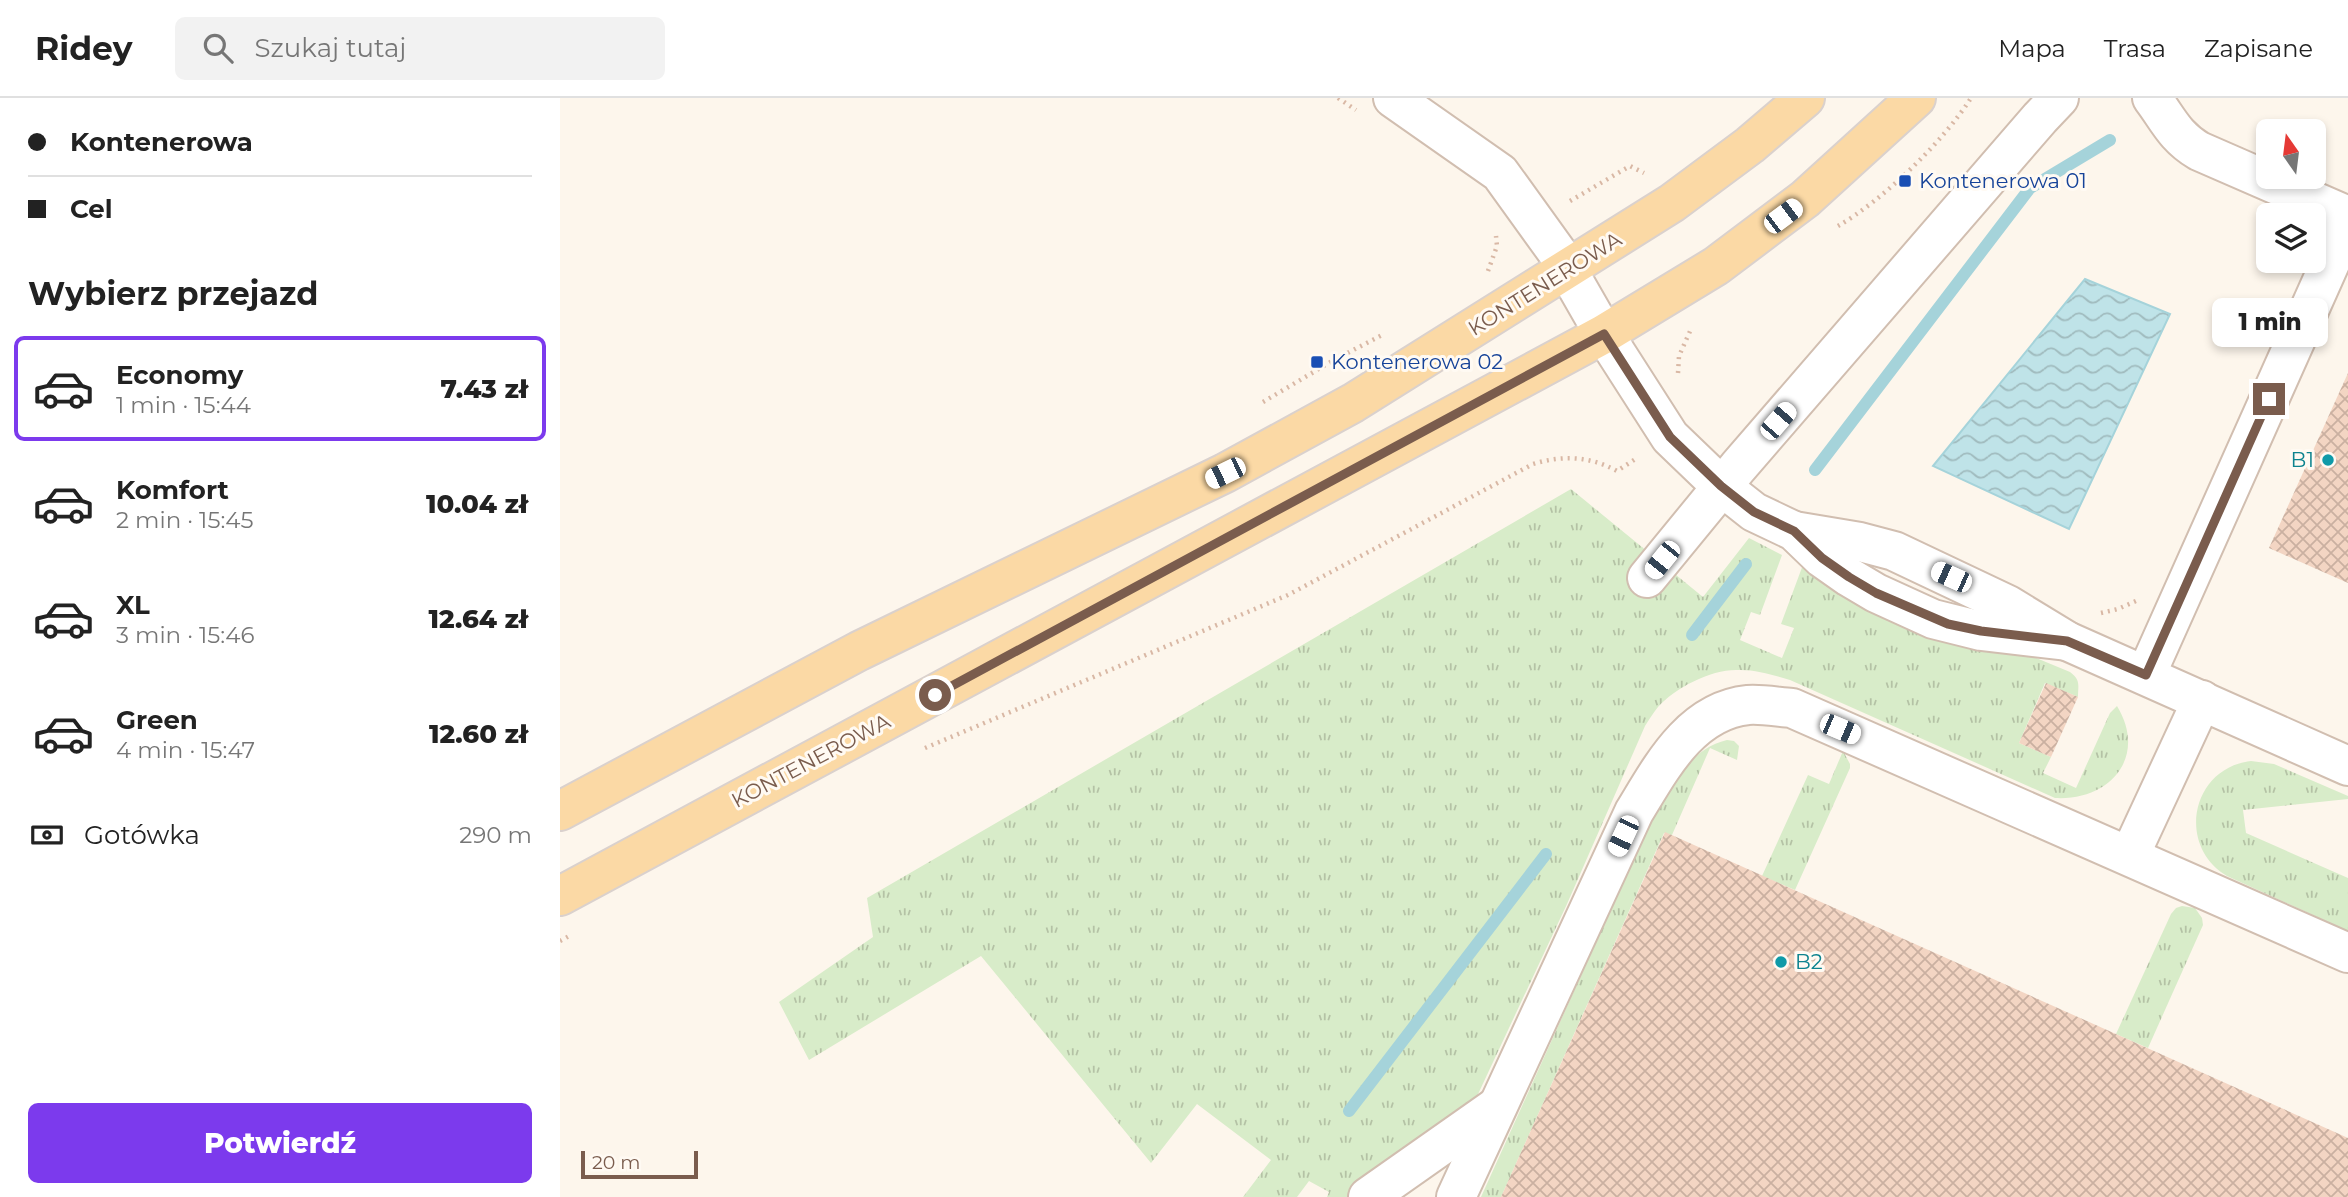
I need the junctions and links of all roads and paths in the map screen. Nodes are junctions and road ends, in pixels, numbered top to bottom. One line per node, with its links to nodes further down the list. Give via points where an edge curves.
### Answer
1 (1392, 98): 10 (lane, via 1500,173)
2 (1805, 98): 10 (main road, KONTENEROWA, via 1672,203)
3 (1916, 98): 11 (main road, KONTENEROWA, via 1805,200 1716,266)
4 (2059, 98): 13 (lane)
5 (2152, 98): 8 (lane, via 2188,145)
6 (1647, 174): 7 (path, via 1630,166)
7 (1568, 202)
8 (2348, 216)
9 (2348, 223): 15 (lane)
10 (1568, 270): 11 (lane); 19 (main road, KONTENEROWA, via 1353,403 1225,473 859,651)
11 (1604, 334): 12 (lane); 21 (main road, KONTENEROWA)
12 (1670, 437): 13 (lane); 17 (path, via 1617,471 1594,461 1569,458 1533,464 1288,595)
13 (1721, 486): 14 (lane); 15 (lane, via 1754,512 1794,531 1849,577 1933,619 1981,631 2067,641)
14 (1647, 578)
15 (2146, 675): 16 (lane)
16 (2202, 700): 18 (lane); 20 (lane)
17 (919, 750)
18 (2348, 766)
19 (560, 811)
20 (2130, 855): 24 (lane); 25 (lane, via 1792,708 1748,705 1715,715 1671,753 1634,812)
21 (560, 896)
22 (572, 934): 23 (path)
23 (560, 941)
24 (2348, 953)
25 (1497, 1106): 26 (lane); 27 (lane)
26 (1368, 1197)
27 (1456, 1197)

